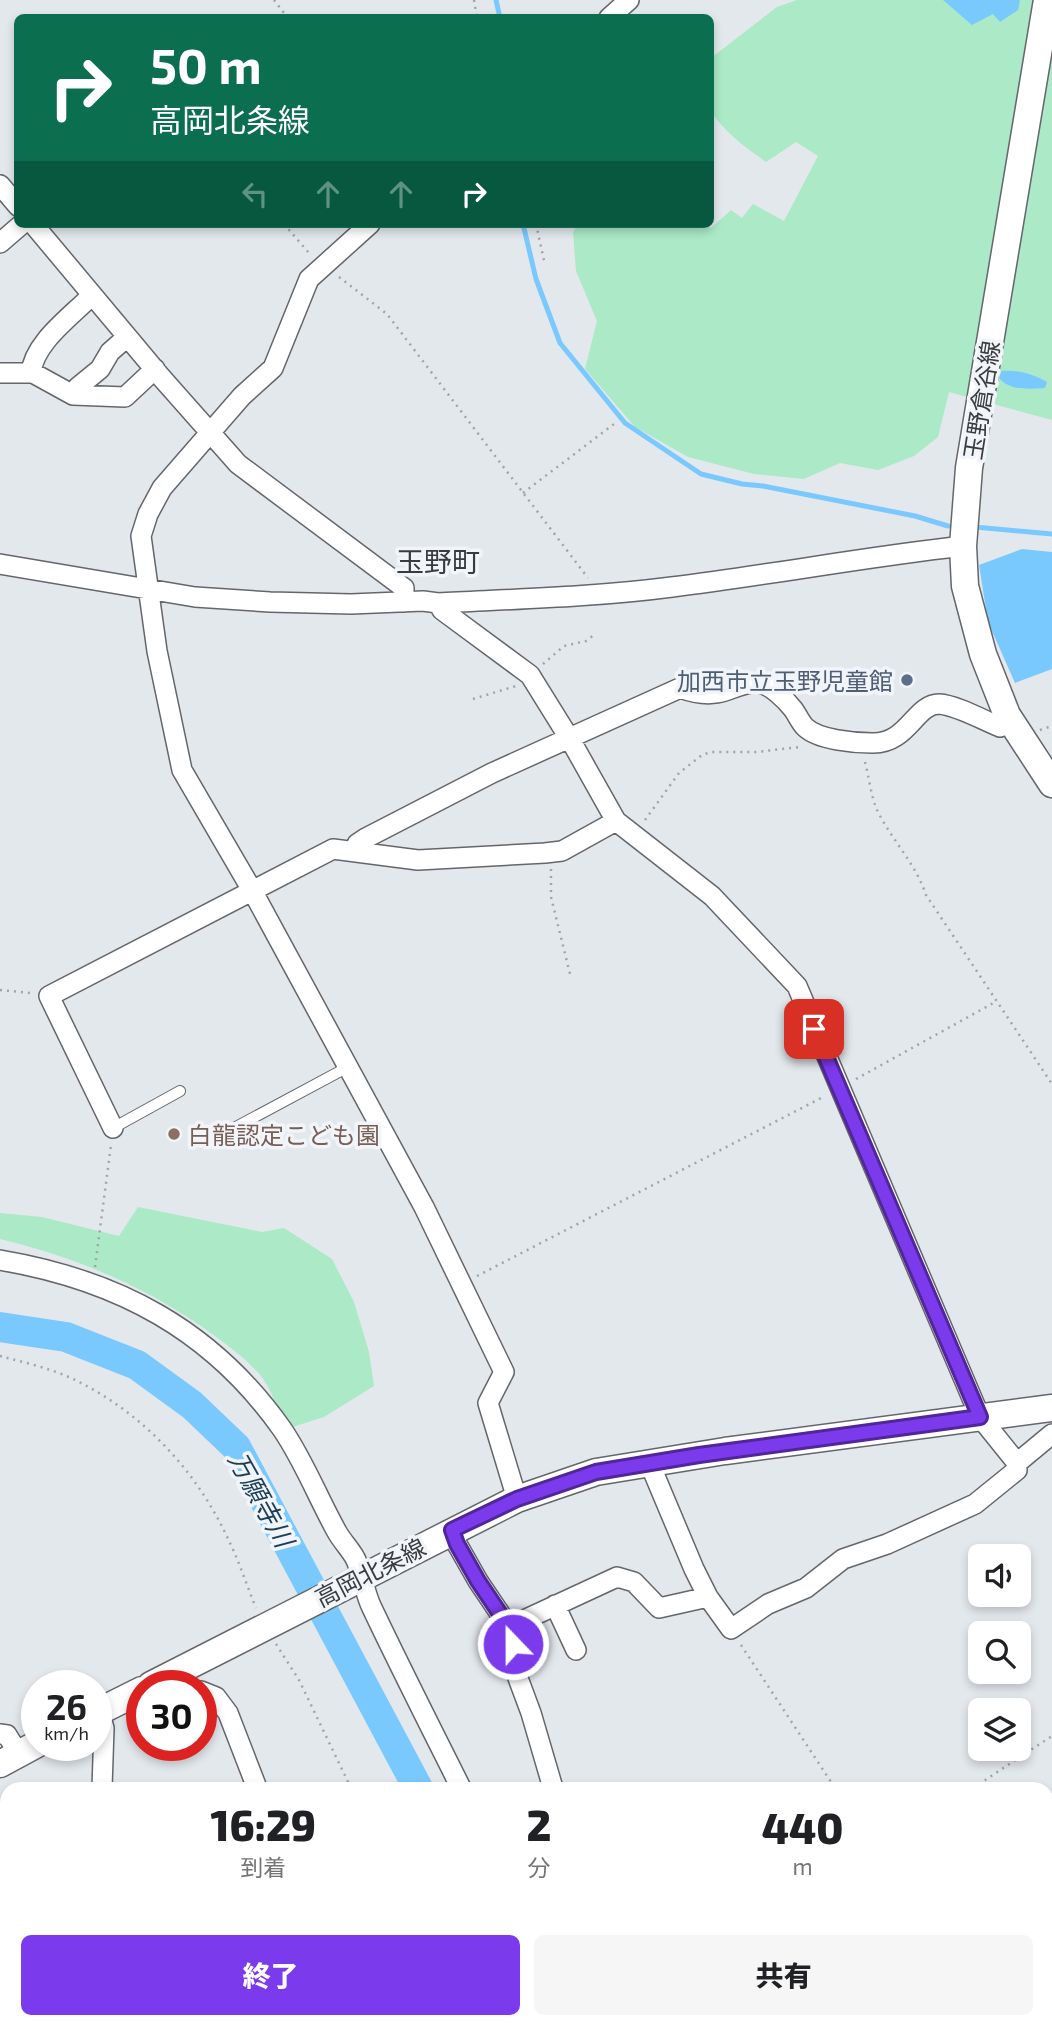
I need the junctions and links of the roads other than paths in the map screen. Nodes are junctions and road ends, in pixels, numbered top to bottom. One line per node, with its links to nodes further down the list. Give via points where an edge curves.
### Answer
1 (629, 0): 3 (street)
2 (1048, 0): 17 (main road, 玉野倉谷線, via 970,468)
3 (613, 14)
4 (0, 185): 5 (street)
5 (14, 201)
6 (17, 228): 9 (street)
7 (36, 228): 10 (street)
8 (366, 228): 16 (street, via 309,278 273,368)
9 (0, 243)
10 (92, 295): 11 (street); 14 (street, via 46,342)
11 (127, 337): 12 (street); 15 (street)
12 (155, 369): 15 (street, via 125,397); 16 (street)
13 (0, 373): 14 (street)
14 (31, 373): 15 (street)
15 (72, 395)
16 (211, 430): 19 (street, via 162,488 148,514 141,536); 20 (street, via 238,464 404,588)
17 (963, 546): 21 (street, via 672,587); 22 (main road, 玉野倉谷線, via 965,586 982,654)
18 (0, 564): 19 (street)
19 (149, 590): 20 (street, via 270,602); 27 (street, via 182,770)
20 (404, 602): 21 (street)
21 (439, 603): 23 (street, via 442,610 530,675)
22 (1012, 723): 23 (street, via 1000,727 937,704 926,708 886,743 829,738 805,727 792,707 759,683 716,693 680,688); 24 (main road, 玉野倉谷線)
23 (569, 737): 25 (street); 26 (street, via 411,813 357,844)
24 (1052, 784)
25 (616, 821): 26 (street, via 562,851 418,860); 34 (street, via 712,896 797,986)
26 (355, 850): 27 (street, via 333,849)
27 (253, 892): 28 (street); 31 (street, via 49,996)
28 (348, 1067): 30 (lane); 38 (street, via 504,1372 488,1403)
29 (180, 1091): 31 (lane)
30 (236, 1127)
31 (113, 1128)
32 (0, 1260): 40 (street, via 39,1267 142,1304 225,1364 282,1430 354,1557)
33 (1052, 1408): 34 (main road, 高岡北条線)
34 (980, 1417): 36 (main road, 高岡北条線); 37 (street)
35 (1052, 1434): 37 (street)
36 (649, 1462): 38 (main road, 高岡北条線, via 596,1472); 41 (street)
37 (1017, 1463): 41 (street, via 1017,1470 975,1504 843,1559 806,1588 768,1604 731,1629)
38 (517, 1499): 39 (main road, 高岡北条線)
39 (452, 1530): 40 (main road, 高岡北条線); 43 (street)
40 (358, 1579): 45 (main road, 高岡北条線, via 264,1626); 52 (street)
41 (708, 1597): 42 (street, via 659,1608 634,1582 617,1577)
42 (555, 1605): 43 (street); 44 (street)
43 (509, 1627): 53 (street, via 518,1678)
44 (576, 1650)
45 (195, 1670)
46 (217, 1699): 51 (street, via 228,1713)
47 (0, 1734): 48 (street, via 7,1735)
48 (19, 1754)
49 (103, 1761): 50 (street)
50 (102, 1782)
51 (255, 1782)
52 (458, 1782)
53 (551, 1782)

